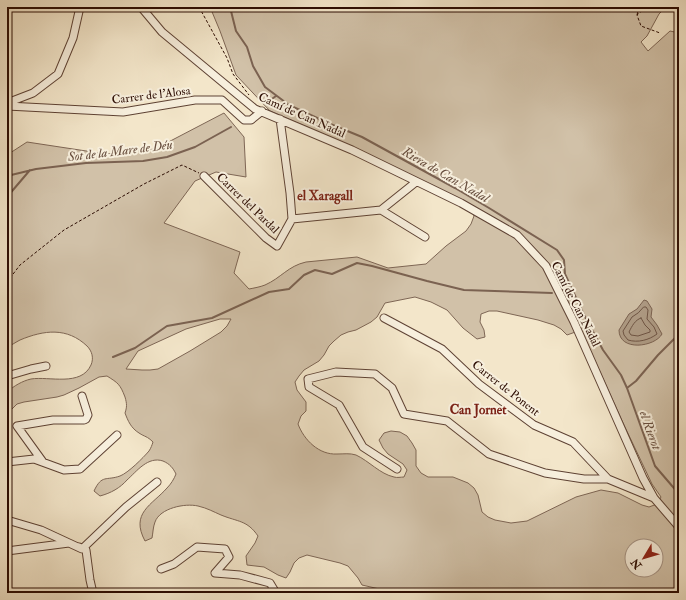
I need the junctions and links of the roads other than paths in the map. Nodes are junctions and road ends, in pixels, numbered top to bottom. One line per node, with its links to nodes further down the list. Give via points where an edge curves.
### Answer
1 (80, 7): 3 (street, via 73,38 58,74 33,93)
2 (141, 7): 5 (street, Camí de Can Nadal, via 162,32)
3 (7, 103)
4 (7, 106): 5 (street, Carrer de l'Alosa, via 123,112 195,100 222,100 244,120 251,120)
5 (262, 112): 6 (street, Camí de Can Nadal)
6 (280, 119): 8 (street, Camí de Can Nadal, via 352,150); 10 (street)
7 (204, 176): 10 (street, Carrer del Pardal, via 276,246)
8 (416, 182): 9 (street); 22 (street, Camí de Can Nadal, via 517,235 546,266)
9 (382, 210): 10 (street); 11 (street)
10 (292, 219)
11 (425, 237)
12 (384, 318): 20 (street, Carrer de Ponent, via 442,349 480,384 534,425 573,442)
13 (46, 366): 14 (street)
14 (7, 376)
15 (82, 396): 18 (street, via 88,415 84,420 53,420 17,426)
16 (117, 435): 18 (street, via 80,469 64,470)
17 (7, 462): 18 (street, via 34,459)
18 (44, 462)
19 (397, 469): 20 (street, via 363,447 340,405 309,387 308,379 336,372 375,374 392,388 404,414 447,421 489,454 545,473 584,479)
20 (608, 479): 22 (street, Carrer de Ponent)
21 (157, 482): 25 (street)
22 (654, 498): 24 (street, Camí de Can Nadal)
23 (7, 520): 25 (street, via 42,530)
24 (679, 527)
25 (82, 548): 26 (street, via 70,543); 28 (street, via 86,550)
26 (7, 551)
27 (161, 569): 29 (street, via 174,564 198,547 225,548 229,557 215,573 240,575 270,583)
28 (93, 593)
29 (276, 593)

